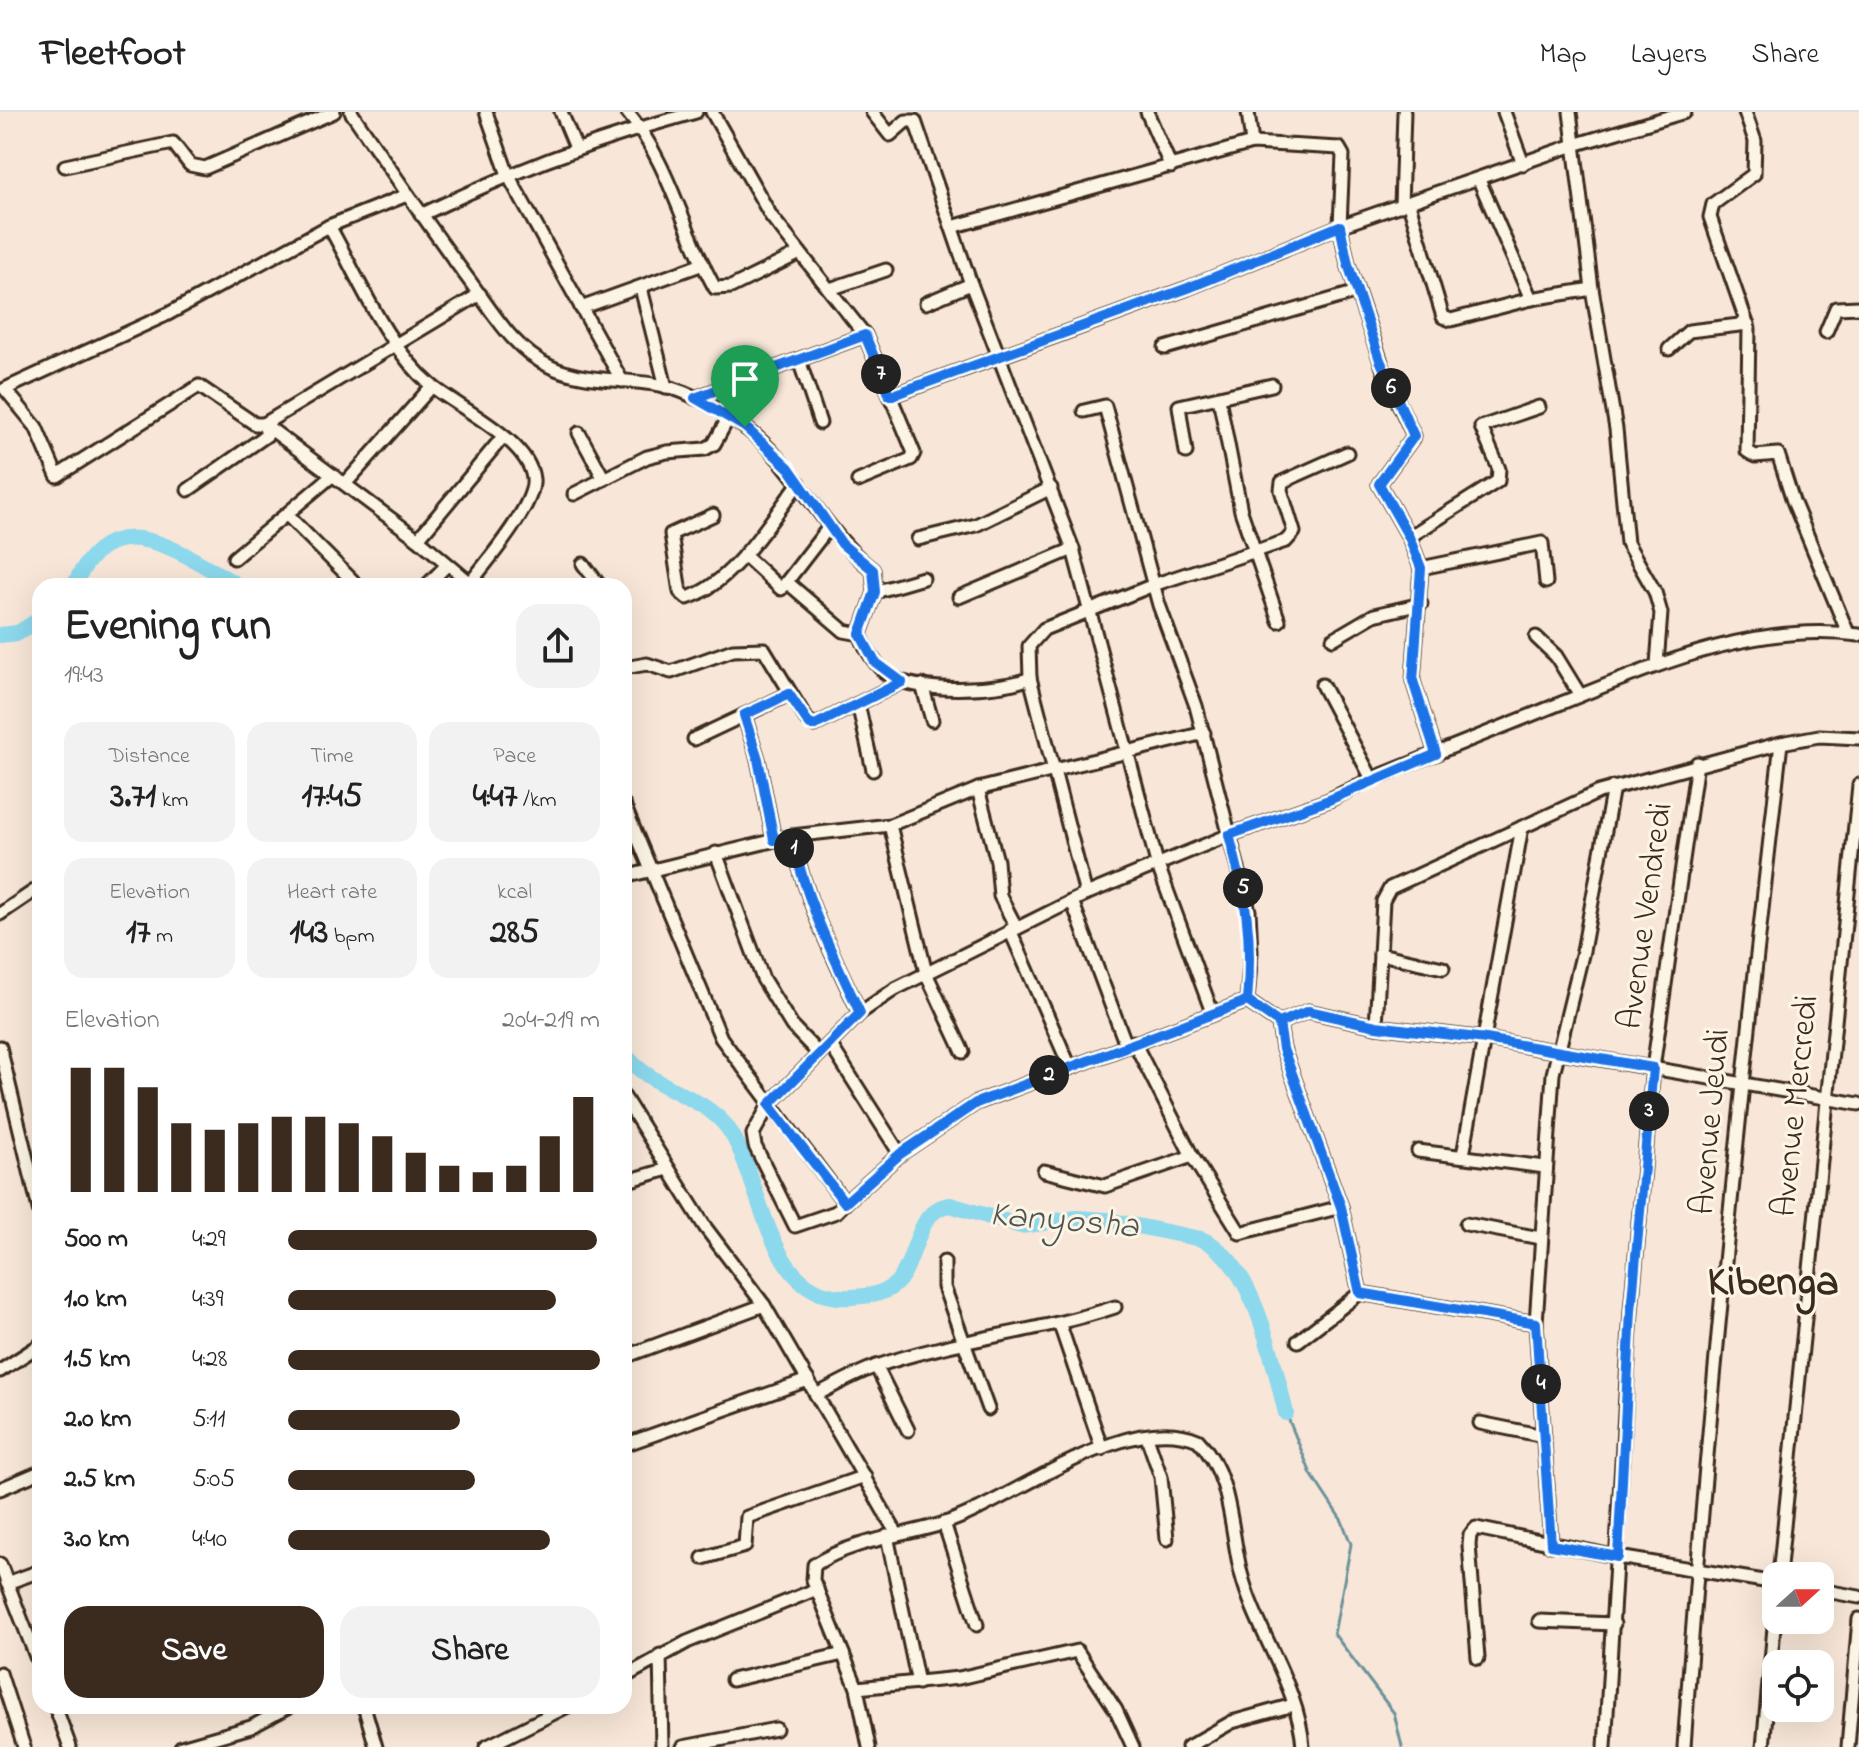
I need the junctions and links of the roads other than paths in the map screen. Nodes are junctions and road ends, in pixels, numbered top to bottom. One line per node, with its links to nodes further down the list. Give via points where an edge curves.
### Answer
1 (334, 112): 21 (street, via 205,168 190,165 173,143)
2 (351, 112): 25 (street)
3 (486, 112): 23 (street)
4 (561, 112): 19 (street)
5 (627, 112): 16 (street)
6 (696, 112): 16 (street)
7 (712, 112): 31 (street, via 771,216)
8 (872, 112): 30 (street, via 890,135 906,121 915,121)
9 (1147, 112): 22 (street)
10 (1248, 112): 17 (street)
11 (1404, 112): 26 (street)
12 (1504, 112): 20 (street)
13 (1570, 112): 18 (street)
14 (1685, 112): 18 (street)
15 (1745, 112): 44 (street, via 1755,141 1754,174 1713,204 1710,217)
16 (640, 127): 19 (street); 32 (street)
17 (1252, 143): 22 (street); 29 (street, via 1338,146 1343,155)
18 (1577, 144): 20 (street); 37 (street)
19 (576, 148): 23 (street)
20 (1523, 164): 24 (street)
21 (65, 166)
22 (1171, 167): 30 (street)
23 (508, 175): 27 (street); 43 (street)
24 (1479, 180): 26 (street); 40 (street)
25 (407, 195): 27 (street); 28 (street)
26 (1405, 205): 29 (street); 40 (street, via 1443,317 1451,320)
27 (421, 215): 39 (street)
28 (329, 226): 47 (street); 63 (street, via 168,314 5,389 36,427 57,476 199,386 255,424)
29 (1340, 226): 38 (street); 50 (street)
30 (952, 227): 34 (street)
31 (800, 253): 32 (street, via 722,290 715,288); 36 (street)
32 (703, 264): 35 (street)
33 (886, 270): 36 (street)
34 (971, 284): 41 (street); 50 (street)
35 (641, 288): 43 (street); 55 (street)
36 (830, 289): 46 (street)
37 (1592, 289): 40 (street); 107 (street, via 1616,429 1627,543 1660,605)
38 (1357, 292): 48 (street); 79 (street, via 1385,374 1414,436 1379,484)
39 (480, 294): 47 (street); 52 (street, via 520,347 537,359 572,374)
40 (1531, 299)
41 (926, 303)
42 (1859, 307): 45 (street, via 1836,308)
43 (581, 308): 52 (street)
44 (1748, 324): 49 (street, via 1689,331); 104 (street, via 1747,451 1755,456 1778,454 1793,501)
45 (1826, 332)
46 (865, 335): 51 (street); 56 (street)
47 (397, 346): 54 (street); 63 (street)
48 (1165, 348)
49 (1669, 349)
50 (999, 357): 56 (street); 73 (street)
51 (799, 360): 57 (street); 62 (street)
52 (622, 381): 55 (street)
53 (1272, 385): 58 (street)
54 (432, 386): 65 (street); 72 (street)
55 (666, 387): 57 (street)
56 (890, 396): 70 (street, via 914,457)
57 (695, 398): 61 (street)
58 (1219, 398): 66 (street, via 1179,406); 83 (street, via 1241,511)
59 (1539, 407): 79 (street, via 1481,427 1499,469 1498,481)
60 (1084, 411): 97 (street, via 1105,406)
61 (729, 417): 69 (street, via 714,444 705,449 660,453); 71 (street, via 777,455)
62 (820, 423)
63 (264, 424): 68 (street); 74 (street, via 267,435)
64 (579, 433): 69 (street)
65 (502, 438): 80 (street); 92 (street, via 523,455 534,482 529,500)
66 (1186, 452)
67 (1347, 453): 83 (street, via 1282,482 1293,535)
68 (333, 475): 72 (street); 76 (street)
69 (604, 479): 75 (street)
70 (858, 481)
71 (799, 483): 78 (street); 84 (street)
72 (345, 484): 80 (street)
73 (1051, 488): 81 (street, via 976,525); 82 (street)
74 (188, 490)
75 (574, 494)
76 (287, 515): 85 (street); 89 (street)
77 (713, 515): 84 (street, via 671,534 683,596 712,584)
78 (829, 527): 96 (street); 98 (street, via 873,570)
79 (1409, 537): 88 (street)
80 (418, 539): 87 (street)
81 (918, 539)
82 (1073, 549): 99 (street); 101 (street)
83 (1254, 549): 97 (street); 102 (street)
84 (744, 555): 96 (street, via 778,589)
85 (234, 558)
86 (583, 564): 93 (street)
87 (447, 565): 90 (street); 91 (street)
88 (1421, 568): 95 (street, via 1542,543); 100 (street)
89 (350, 578)
90 (434, 578)
91 (464, 578)
92 (476, 578)
93 (594, 578)
94 (923, 578): 98 (street)
95 (1546, 582)
96 (788, 583): 103 (street, via 844,631)
97 (1156, 584): 101 (street); 118 (street)
98 (875, 592): 103 (street)
99 (959, 597)
100 (1421, 604): 106 (street, via 1374,615); 123 (street, via 1413,685)
101 (1092, 610): 109 (street, via 1035,636 1027,658); 122 (street)
102 (1279, 621)
103 (860, 634): 110 (street, via 875,662)
104 (1853, 634): 107 (street, via 1777,633)
105 (1536, 637): 114 (street, via 1556,656)
106 (1333, 639)
107 (1657, 664): 114 (street)
108 (632, 667): 113 (street, via 647,664 671,672 733,650 764,649)
109 (1030, 678): 111 (street, via 998,687); 125 (street)
110 (902, 682): 111 (street); 115 (street)
111 (922, 685): 117 (street)
112 (1322, 685): 127 (street)
113 (789, 694): 115 (street, via 810,725); 116 (street)
114 (1580, 695): 123 (street)
115 (858, 704): 126 (street)
116 (744, 715): 120 (street); 136 (street)
117 (932, 720)
118 (1204, 733): 122 (street); 134 (street)
119 (1859, 738): 121 (street, via 1819,736)
120 (694, 739)
121 (1781, 743): 124 (street); 163 (street, Avenue Jeudi)
122 (1128, 753): 125 (street); 138 (street)
123 (1436, 754): 127 (street)
124 (1697, 763): 129 (street); 162 (street, Avenue Vendredi)
125 (1053, 769): 130 (street); 142 (street)
126 (873, 770)
127 (1372, 779): 134 (street)
128 (1859, 785): 164 (street, Avenue Mercredi)
129 (1613, 787): 133 (street); 159 (street, via 1583,951)
130 (978, 789): 132 (street); 145 (street, via 997,861 1000,896)
131 (632, 824): 139 (street)
132 (890, 825): 135 (street); 148 (street)
133 (1522, 827): 146 (street, via 1390,888 1383,901); 154 (street)
134 (1229, 835): 138 (street); 149 (street, via 1249,911)
135 (792, 836): 136 (street); 151 (street, via 815,914)
136 (774, 840): 137 (street)
137 (716, 853): 139 (street); 160 (street, via 763,979 792,1026)
138 (1157, 863): 142 (street); 150 (street)
139 (651, 868): 140 (street); 166 (street, via 721,1038)
140 (632, 874)
141 (32, 892): 144 (street)
142 (1086, 894): 143 (street)
143 (1072, 901): 145 (street); 156 (street)
144 (0, 914)
145 (1013, 929): 148 (street); 161 (street)
146 (1380, 954): 147 (street); 153 (street)
147 (1443, 968)
148 (926, 973): 151 (street); 158 (street)
149 (1247, 1001): 150 (street); 152 (street)
150 (1212, 1012): 156 (street)
151 (860, 1013): 155 (street)
152 (1279, 1023): 153 (street, via 1308,1011); 178 (street, via 1283,1049)
153 (1376, 1026): 154 (street)
154 (1486, 1039): 159 (street); 170 (street)
155 (830, 1044): 160 (street); 169 (street)
156 (1130, 1044): 161 (street); 171 (street)
157 (0, 1047): 172 (street)
158 (963, 1052)
159 (1556, 1052): 162 (street); 173 (street)
160 (819, 1054): 166 (street)
161 (1070, 1067): 169 (street, via 976,1103)
162 (1653, 1068): 163 (street); 209 (street, Avenue Vendredi, via 1631,1311)
163 (1743, 1084): 164 (street); 213 (street, Avenue Jeudi)
164 (1825, 1099): 165 (street); 211 (street, Avenue Mercredi)
165 (1859, 1104)
166 (769, 1105): 177 (street); 177 (street, via 757,1122 755,1146 795,1226 836,1212)
167 (632, 1111): 174 (street)
168 (1418, 1151): 170 (street)
169 (900, 1154): 177 (street)
170 (1463, 1155): 173 (street)
171 (1192, 1156): 175 (street, via 1105,1186); 178 (street, via 1240,1233)
172 (32, 1163)
173 (1545, 1167): 180 (street)
174 (668, 1169): 176 (street); 183 (street)
175 (1044, 1171)
176 (632, 1180)
177 (845, 1203)
178 (1341, 1207): 182 (street)
179 (1466, 1224): 180 (street)
180 (1540, 1238): 185 (street)
181 (944, 1262): 188 (street, via 944,1287)
182 (1360, 1293): 185 (street); 187 (street)
183 (764, 1305): 190 (street); 193 (street)
184 (1115, 1307): 186 (street)
185 (1536, 1323): 198 (street)
186 (1060, 1325): 188 (street); 201 (street)
187 (1298, 1341)
188 (965, 1342): 191 (street); 195 (street)
189 (32, 1350): 192 (street)
190 (632, 1354)
191 (876, 1366): 194 (street); 197 (street)
192 (0, 1371)
193 (808, 1380): 194 (street); 200 (street)
194 (816, 1395): 203 (street)
195 (988, 1409)
196 (1480, 1423): 198 (street)
197 (908, 1430)
198 (1544, 1436): 208 (street)
199 (1147, 1437): 201 (street); 207 (street, via 1161,1477); 234 (street, via 1187,1436 1206,1448 1228,1500 1248,1597)
200 (632, 1442)
201 (1102, 1449): 205 (street)
202 (32, 1475): 204 (street)
203 (865, 1476): 206 (street); 210 (street, via 747,1517 745,1546)
204 (0, 1489)
205 (944, 1523): 206 (street); 223 (street)
206 (892, 1535): 217 (street, via 814,1565); 232 (street)
207 (1167, 1539)
208 (1551, 1545): 209 (street); 228 (street, via 1476,1528 1470,1535)
209 (1618, 1557): 213 (street); 222 (street, Avenue Vendredi)
210 (703, 1558)
211 (1780, 1562)
212 (0, 1564): 216 (street)
213 (1696, 1570): 215 (street); 254 (street, Avenue Jeudi)
214 (32, 1574): 216 (street)
215 (1762, 1581)
216 (7, 1583): 224 (street)
217 (817, 1589): 226 (street); 227 (street)
218 (1834, 1593): 219 (street)
219 (1859, 1597)
220 (1859, 1619): 256 (street)
221 (1539, 1621): 222 (street)
222 (1614, 1624): 253 (street, Avenue Vendredi)
223 (977, 1625)
224 (32, 1632)
225 (1773, 1634): 255 (street)
226 (843, 1654): 231 (street); 233 (street)
227 (660, 1655): 229 (street); 247 (street)
228 (1478, 1658)
229 (632, 1672)
230 (0, 1673): 241 (street)
231 (732, 1680)
232 (918, 1683): 233 (street); 250 (street, via 1077,1651)
233 (857, 1688): 249 (street)
234 (1293, 1705): 251 (street, via 1232,1722); 252 (street)
235 (58, 1714): 242 (street)
236 (278, 1714): 240 (street)
237 (366, 1714): 245 (street)
238 (552, 1714): 246 (street)
239 (776, 1729): 248 (street)
240 (230, 1733): 243 (street); 244 (street)
241 (24, 1747)
242 (70, 1747)
243 (181, 1747)
244 (230, 1747)
245 (376, 1747)
246 (486, 1747)
247 (662, 1747)
248 (683, 1747)
249 (869, 1747)
250 (1133, 1747)
251 (1188, 1747)
252 (1303, 1747)
253 (1605, 1747)
254 (1684, 1747)
255 (1763, 1747)
256 (1848, 1747)

